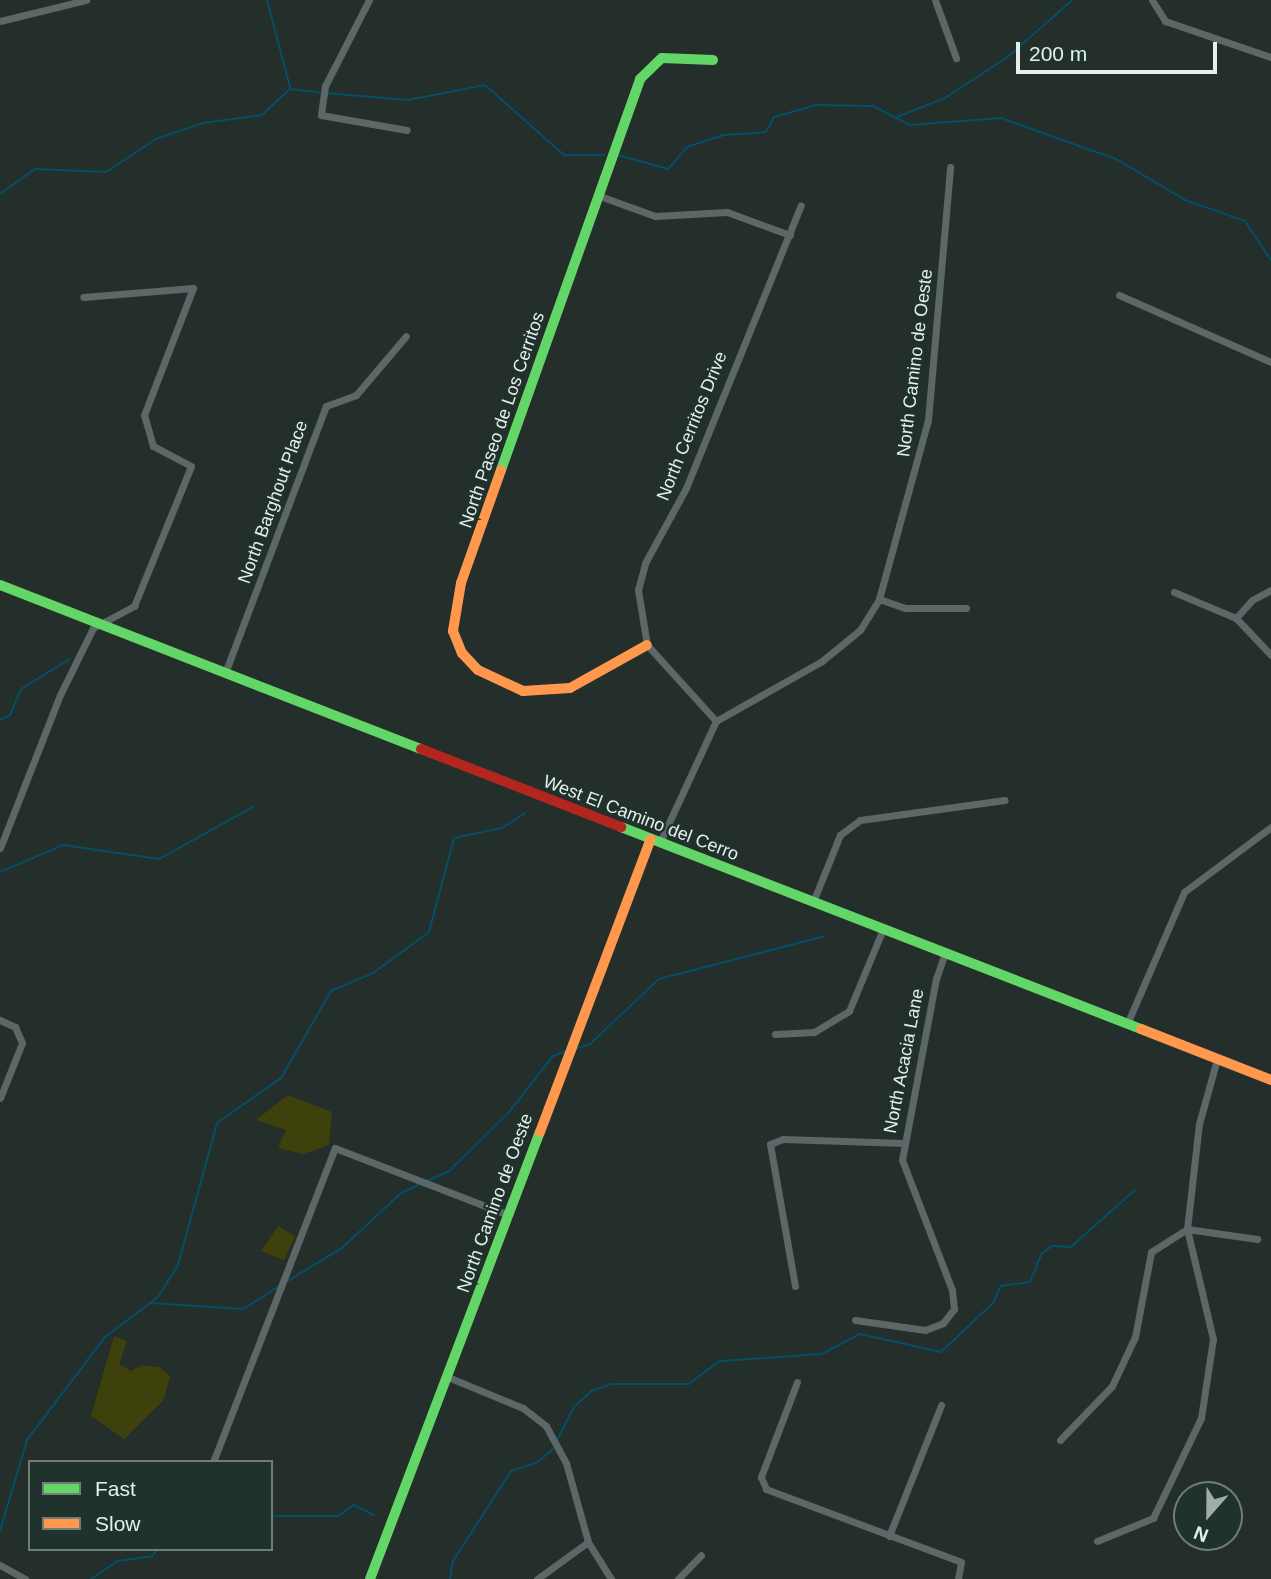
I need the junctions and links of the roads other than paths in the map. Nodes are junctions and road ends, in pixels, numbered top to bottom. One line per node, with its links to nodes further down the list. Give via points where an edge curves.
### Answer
1 (86, 0): 5 (street)
2 (369, 0): 10 (street, via 325,86 321,115)
3 (935, 0): 7 (street)
4 (1152, 0): 6 (street, via 1165,21)
5 (0, 21)
6 (1267, 50): 8 (street)
7 (956, 58)
8 (1271, 58)
9 (713, 60): 12 (street, North Paseo de Los Cerritos, via 662,58 640,79)
10 (407, 130)
11 (950, 167): 22 (street, North Camino de Oeste, via 928,421)
12 (597, 195): 14 (street, via 655,216 727,212); 26 (street, North Paseo de Los Cerritos, via 461,583 453,631 462,653 478,670 523,691 570,688)
13 (801, 205): 14 (street, North Cerritos Drive)
14 (790, 235): 26 (street, North Cerritos Drive, via 686,488 645,563 638,606)
15 (1119, 295): 18 (street)
16 (83, 297): 25 (street, via 191,286 195,293 144,415 153,446 191,466 135,606)
17 (406, 336): 28 (street, North Barghout Place, via 356,395 326,406)
18 (1271, 362)
19 (0, 585): 25 (street, West El Camino del Cerro)
20 (1271, 590): 24 (street, via 1252,600)
21 (1174, 592): 24 (street)
22 (879, 599): 23 (street, via 905,608); 29 (street, North Camino de Oeste, via 860,630 822,661)
23 (966, 608)
24 (1236, 618): 27 (street)
25 (96, 623): 28 (street, West El Camino del Cerro); 33 (street, via 60,695)
26 (647, 645): 29 (street, North Cerritos Drive)
27 (1271, 655)
28 (225, 673): 32 (street, West El Camino del Cerro)
29 (716, 721): 32 (street, North Camino de Oeste)
30 (1005, 800): 34 (street, via 860,820 840,835)
31 (1271, 827): 38 (street, via 1184,892)
32 (655, 841): 34 (street, West El Camino del Cerro); 44 (street, North Camino de Oeste)
33 (0, 848)
34 (813, 902): 35 (street, West El Camino del Cerro)
35 (883, 929): 36 (street, West El Camino del Cerro); 39 (street, via 849,1011 814,1031)
36 (945, 953): 38 (street, West El Camino del Cerro); 43 (street, North Acacia Lane)
37 (0, 1020): 42 (street, via 15,1027 22,1043)
38 (1128, 1024): 40 (street, West El Camino del Cerro)
39 (775, 1034)
40 (1217, 1059): 41 (street, West El Camino del Cerro); 45 (street, via 1199,1124)
41 (1271, 1080)
42 (0, 1098)
43 (905, 1143): 47 (street, via 783,1139 770,1144); 48 (street, North Acacia Lane, via 907,1177 952,1290 954,1309 943,1323 925,1329)
44 (506, 1214): 49 (street, North Camino de Oeste); 53 (street, via 335,1148)
45 (1187, 1228): 46 (street); 52 (street, via 1152,1252 1135,1337 1112,1386); 55 (street, via 1213,1339 1201,1418 1153,1518)
46 (1257, 1239)
47 (795, 1286)
48 (855, 1320)
49 (448, 1377): 56 (street, via 523,1408 546,1426 566,1462); 60 (street, North Camino de Oeste)
50 (797, 1382): 54 (street, via 761,1482 766,1489)
51 (942, 1405): 54 (street)
52 (1060, 1440)
53 (213, 1460)
54 (888, 1536): 64 (street, via 961,1562)
55 (1097, 1541)
56 (588, 1542): 61 (street); 62 (street)
57 (701, 1555): 63 (street)
58 (0, 1565): 59 (street)
59 (25, 1579)
60 (370, 1579)
61 (537, 1579)
62 (611, 1579)
63 (678, 1579)
64 (958, 1579)

